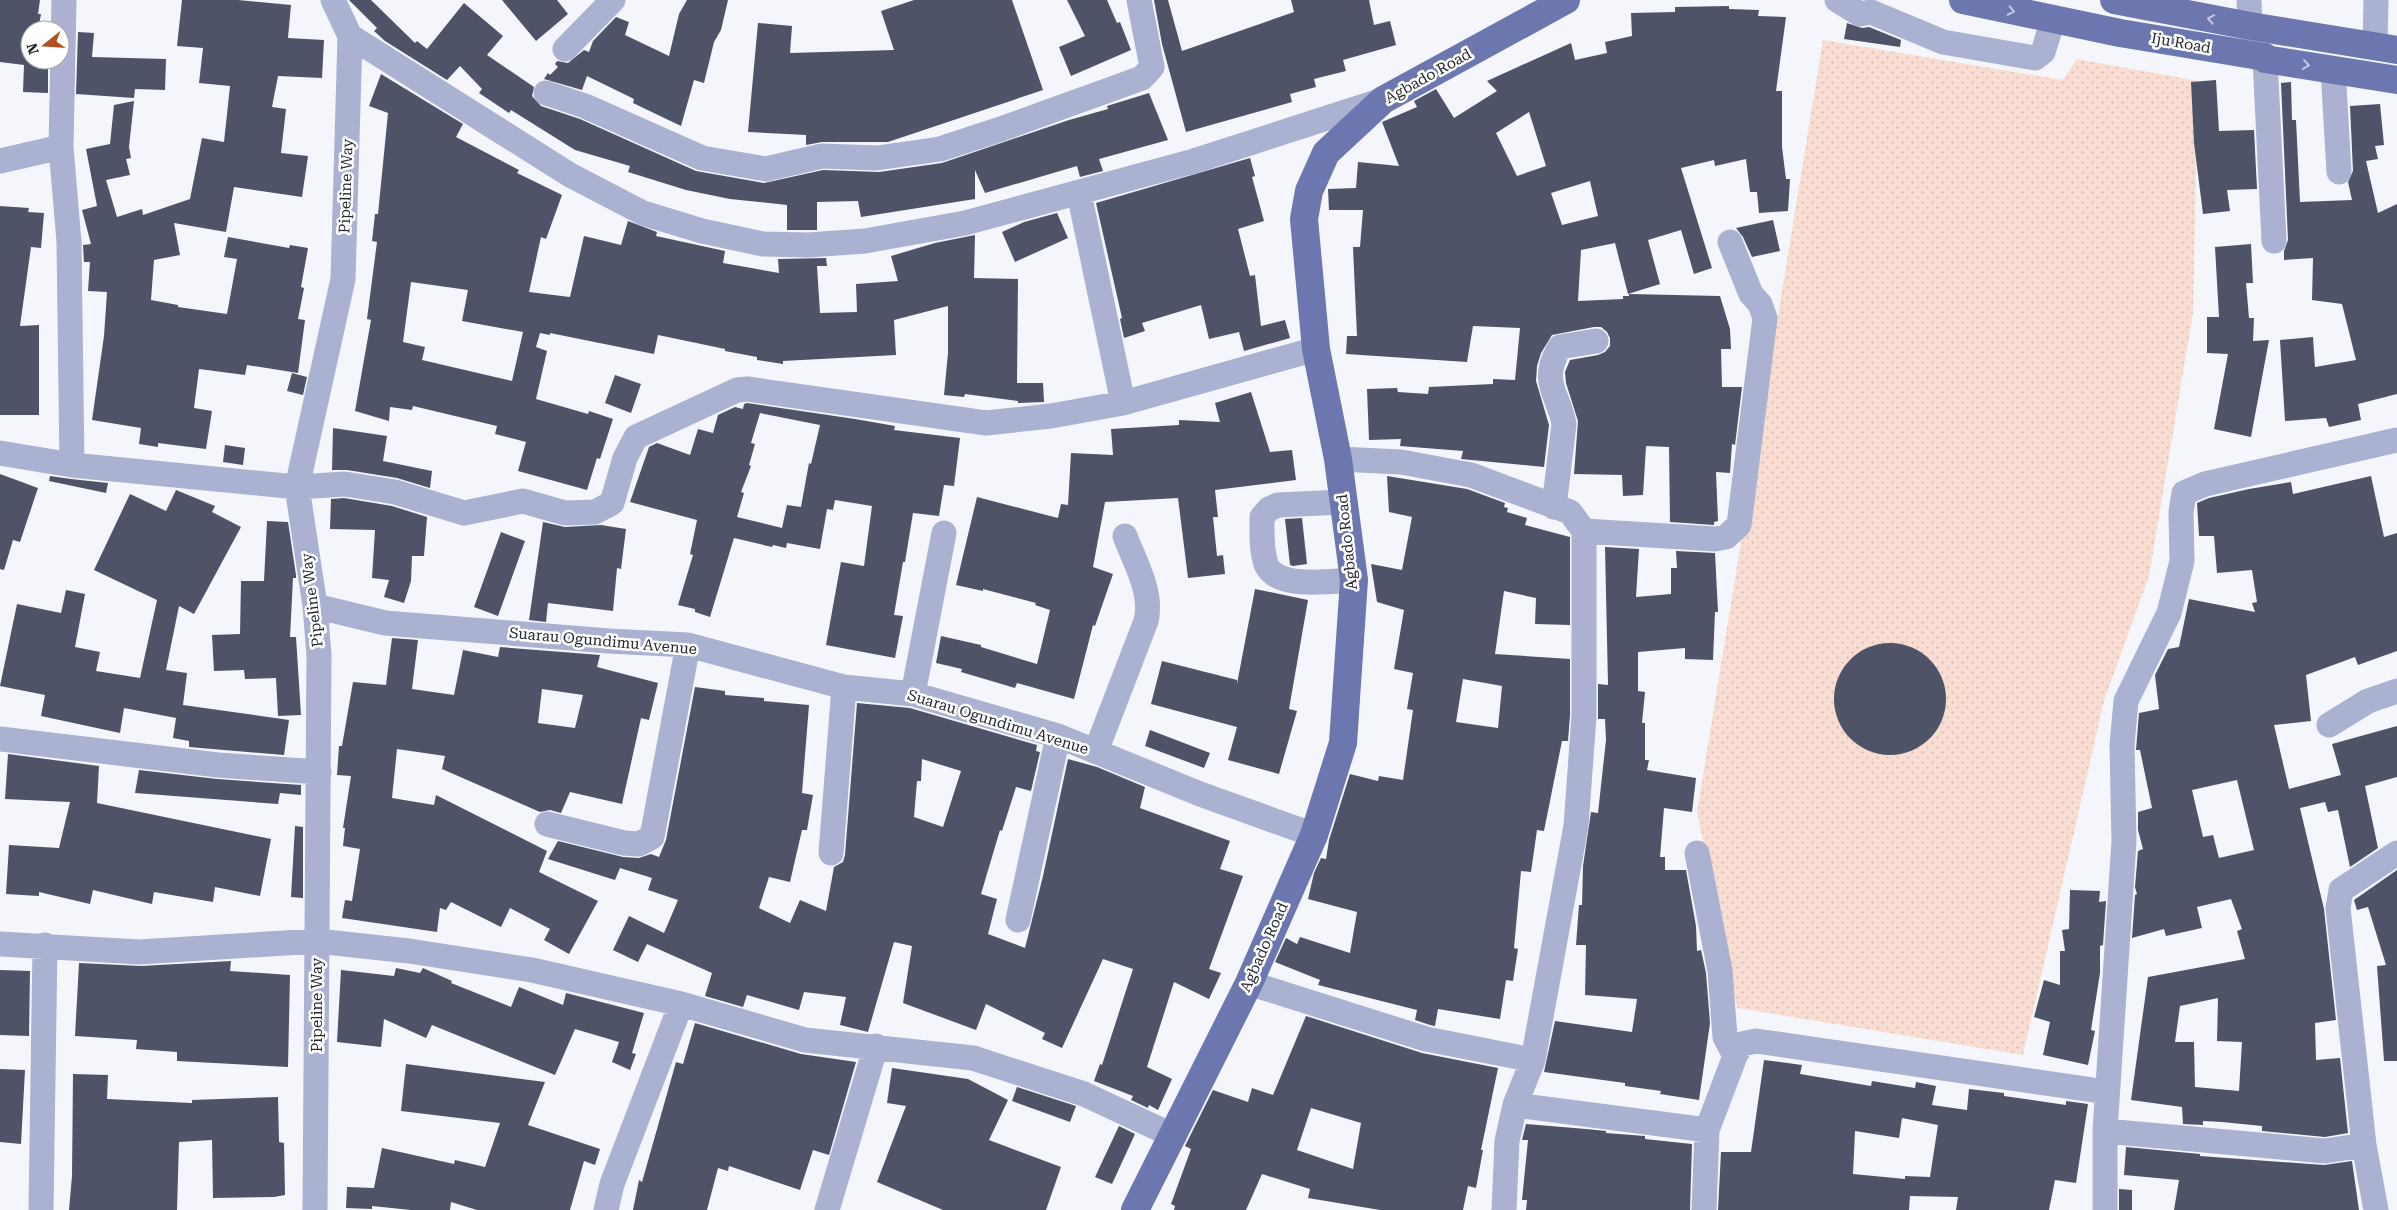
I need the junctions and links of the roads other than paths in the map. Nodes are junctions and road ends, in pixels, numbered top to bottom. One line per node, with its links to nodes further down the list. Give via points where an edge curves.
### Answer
1 (64, 0): 20 (street)
2 (333, 0): 12 (street, Pipeline Way)
3 (613, 0): 14 (street)
4 (1139, 0): 18 (street, via 1152,67 1142,78 940,149 877,158 822,156 766,169 702,158 585,106)
5 (1566, 0): 19 (main road, Agbado Road)
6 (1837, 0): 11 (street, via 1860,14 1871,12 1943,42 2035,58 2043,52)
7 (1963, 0): 11 (main road, Iju Road, one-way to 11)
8 (2114, 0): 10 (main road, Iju Road, one-way to 8)
9 (2376, 0): 13 (street)
10 (2249, 13): 13 (main road, Iju Road)
11 (2053, 20): 15 (main road, Iju Road)
12 (350, 36): 23 (street, via 570,176 643,213 702,231 763,244 808,246 865,241 965,223); 33 (street, Pipeline Way, via 343,279)
13 (2386, 48)
14 (565, 49)
15 (2265, 59): 16 (main road, Iju Road, one-way to 16); 24 (street)
16 (2333, 69): 17 (main road, Iju Road); 22 (street)
17 (2397, 80)
18 (546, 93)
19 (1383, 100): 23 (street, via 1194,161); 27 (main road, Agbado Road, via 1326,153 1309,191 1304,219)
20 (61, 147): 21 (street); 32 (street, via 69,242)
21 (0, 161)
22 (2339, 172)
23 (1079, 193): 28 (street)
24 (2274, 241)
25 (1730, 242): 36 (street, via 1765,318 1739,525 1726,537 1716,539)
26 (1596, 341): 35 (street, via 1560,347 1554,358 1551,391 1562,412 1564,424)
27 (1316, 349): 28 (street); 31 (main road, Agbado Road)
28 (1123, 402): 33 (street, via 1051,416 986,423 737,390 636,437 625,458 612,503 595,512 565,513 523,500 464,513 395,492 345,484)
29 (2397, 440): 64 (street, via 2205,484 2184,493 2182,561 2169,614 2126,701 2122,745 2124,841)
30 (0, 453): 32 (street)
31 (1338, 459): 34 (main road, Agbado Road); 35 (street, via 1401,462 1471,475)
32 (72, 465): 33 (street)
33 (296, 487): 40 (street, Pipeline Way)
34 (1344, 502): 39 (main road, Agbado Road); 39 (street, via 1278,505 1269,509 1262,517 1262,545 1266,566 1288,581)
35 (1554, 507): 36 (street, via 1570,512)
36 (1584, 531): 63 (street, via 1584,716 1576,826)
37 (944, 533): 44 (street)
38 (1125, 536): 48 (street, via 1146,591 1149,608)
39 (1354, 580): 51 (main road, Agbado Road, via 1343,743)
40 (315, 606): 41 (street, Suarau Ogundimu Avenue, via 384,623); 49 (street, Pipeline Way, via 319,655)
41 (688, 645): 42 (street, Suarau Ogundimu Avenue); 50 (street, via 652,837 639,844 624,843)
42 (844, 687): 44 (street, Suarau Ogundimu Avenue); 53 (street)
43 (2397, 691): 45 (street, via 2368,701)
44 (913, 694): 46 (street, Suarau Ogundimu Avenue)
45 (2329, 725)
46 (1058, 736): 48 (street, Suarau Ogundimu Avenue); 55 (street)
47 (0, 739): 49 (street, via 218,765)
48 (1096, 751): 51 (street, Suarau Ogundimu Avenue, via 1200,794)
49 (320, 772): 56 (street, Pipeline Way)
50 (547, 824)
51 (1314, 835): 59 (main road, Agbado Road)
52 (1697, 852): 62 (street, via 1720,971 1725,1037)
53 (831, 853)
54 (2397, 854): 69 (street, via 2341,890 2338,908)
55 (1018, 920)
56 (317, 941): 58 (street, via 139,952); 60 (street, via 532,970); 71 (street, Pipeline Way)
57 (0, 944): 58 (street)
58 (45, 945): 70 (street)
59 (1249, 983): 63 (street, via 1426,1039); 68 (main road, Agbado Road)
60 (681, 1004): 61 (street, via 805,1040); 72 (street, via 612,1184)
61 (876, 1046): 68 (street, via 973,1058 1084,1094); 73 (street)
62 (1735, 1056): 64 (street, via 1742,1044 1756,1041); 66 (street)
63 (1533, 1060): 65 (street)
64 (2107, 1092): 67 (street)
65 (1515, 1104): 66 (street); 75 (street, via 1507,1140)
66 (1707, 1130): 76 (street)
67 (2105, 1132): 69 (street, via 2325,1150); 77 (street)
68 (1174, 1136): 74 (main road, Agbado Road)
69 (2364, 1144): 78 (street)
70 (41, 1210)
71 (315, 1210)
72 (606, 1210)
73 (827, 1210)
74 (1135, 1210)
75 (1504, 1210)
76 (1704, 1210)
77 (2105, 1210)
78 (2376, 1210)

